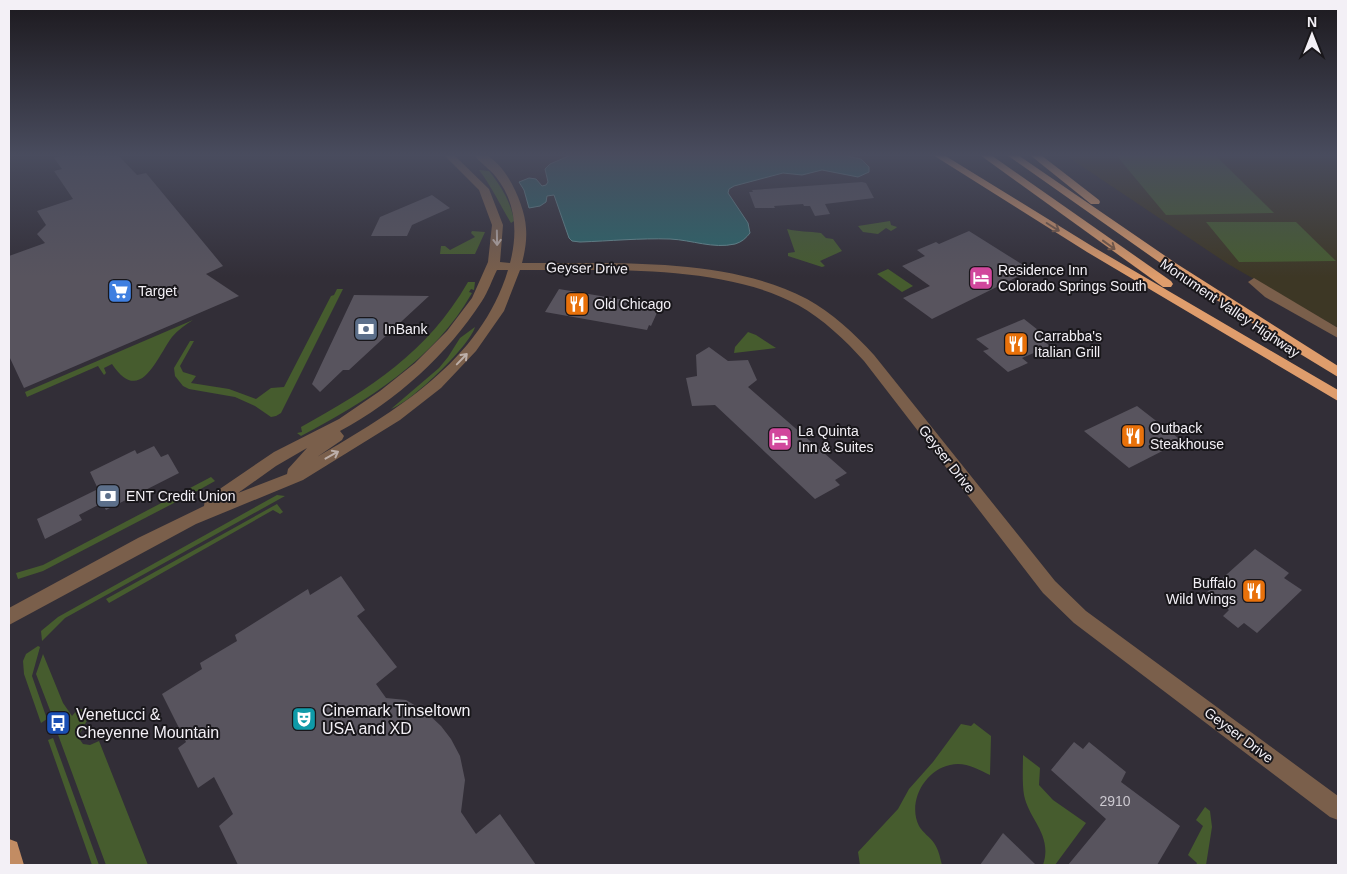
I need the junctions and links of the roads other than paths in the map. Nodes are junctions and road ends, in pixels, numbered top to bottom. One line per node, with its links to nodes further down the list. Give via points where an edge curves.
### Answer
1 (487, 196): 7 (street, one-way to 7, via 497,221)
2 (512, 196): 8 (street, via 519,213 522,237)
3 (1004, 196): 14 (highway, one-way to 14)
4 (1041, 196): 14 (highway, Monument Valley Highway, one-way to 14, via 1130,260)
5 (1069, 196): 13 (highway, Monument Valley Highway)
6 (1088, 196): 11 (highway, via 1149,242)
7 (493, 266): 8 (street, Geyser Drive); 12 (street, via 468,314)
8 (516, 266): 16 (street, one-way to 8, via 366,436 452,370 488,328 509,290); 20 (street, Geyser Drive, via 653,270 728,278 792,297 828,318 869,358 1048,587 1080,618)
9 (1254, 282): 10 (street)
10 (1338, 334)
11 (1338, 366)
12 (420, 367): 15 (street, via 353,417); 16 (street, via 413,386 378,412 312,452)
13 (1338, 372)
14 (1338, 396)
15 (280, 455): 17 (street, via 280,466); 18 (street)
16 (287, 481): 17 (street)
17 (214, 510): 18 (street)
18 (192, 518): 19 (street)
19 (9, 617)
20 (1338, 809)
21 (9, 850): 22 (main road)
22 (13, 865)

